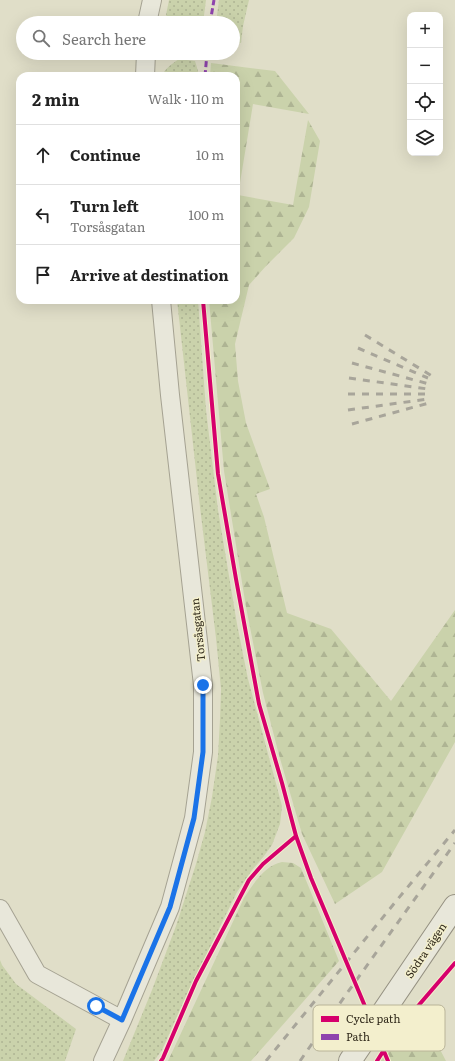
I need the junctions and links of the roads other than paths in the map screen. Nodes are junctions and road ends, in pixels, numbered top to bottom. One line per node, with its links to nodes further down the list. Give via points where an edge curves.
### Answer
1 (152, 0): 2 (street)
2 (149, 16)
3 (146, 60): 4 (street)
4 (145, 72)
5 (161, 304): 11 (street, Torsåsgatan, via 203,685 203,752 194,818 170,907)
6 (455, 906): 9 (main road, Södra vägen)
7 (0, 909): 11 (street, via 37,974)
8 (455, 931): 9 (main road, Södra vägen)
9 (396, 994): 10 (main road, Södra vägen)
10 (388, 1005)
11 (122, 1020): 13 (street, Torsåsgatan)
12 (357, 1051): 14 (main road, Södra vägen)
13 (103, 1061)
14 (350, 1061)

